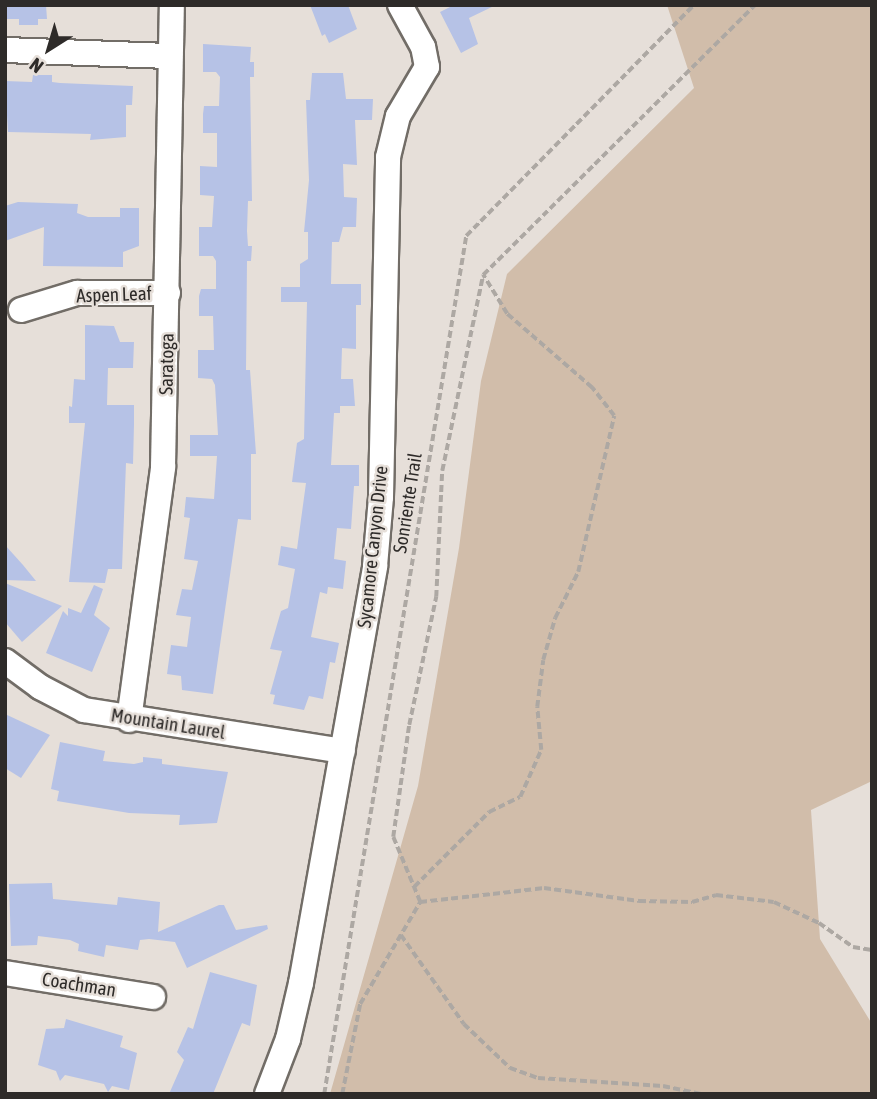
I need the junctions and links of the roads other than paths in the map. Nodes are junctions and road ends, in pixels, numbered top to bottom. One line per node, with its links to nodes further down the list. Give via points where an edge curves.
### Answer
1 (172, 5): 4 (street, Saratoga)
2 (400, 5): 9 (street, Sycamore Canyon Drive, via 418,37 427,67 398,116 388,157 381,497 366,626)
3 (5, 50): 4 (street)
4 (170, 56): 5 (street, Saratoga)
5 (168, 293): 6 (street, Aspen Leaf, via 77,293); 8 (street, Saratoga, via 160,500)
6 (21, 310)
7 (5, 661): 8 (street, Mountain Laurel, via 40,687 84,710)
8 (129, 720): 9 (street, Mountain Laurel)
9 (343, 751): 12 (street, Sycamore Canyon Drive, via 288,1040)
10 (5, 973): 11 (street, Coachman)
11 (153, 997)
12 (267, 1094)

